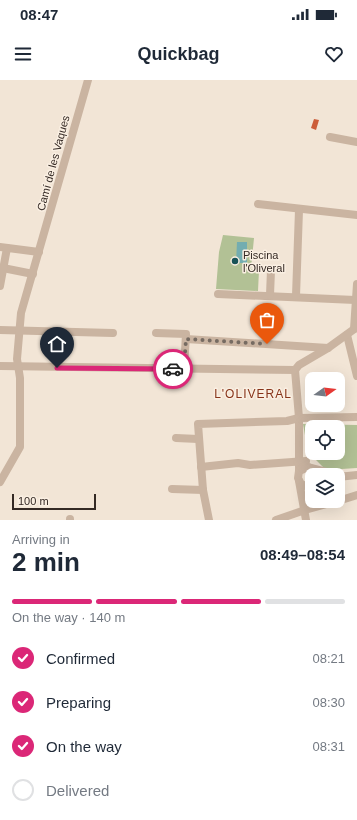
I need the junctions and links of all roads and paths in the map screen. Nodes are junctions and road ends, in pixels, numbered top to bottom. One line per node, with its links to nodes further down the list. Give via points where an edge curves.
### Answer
1 (88, 80): 8 (street, Camí de les Vaques)
2 (330, 136): 3 (street)
3 (357, 142)
4 (258, 204): 5 (street)
5 (299, 210): 6 (street); 16 (street)
6 (357, 215)
7 (4, 247): 8 (street); 9 (street)
8 (39, 252): 11 (street, Camí de les Vaques)
9 (3, 268): 11 (street); 13 (street)
10 (271, 270): 15 (street)
11 (33, 274): 20 (street, Camí de les Vaques)
12 (357, 284): 17 (street)
13 (0, 286)
14 (218, 294): 15 (street)
15 (270, 295): 16 (street)
16 (296, 296): 17 (street)
17 (355, 300): 18 (street)
18 (356, 328): 23 (street)
19 (0, 330): 20 (street)
20 (18, 330): 21 (street); 27 (street, Camí de les Vaques)
21 (113, 333)
22 (156, 333): 24 (street)
23 (347, 335): 25 (street); 30 (street)
24 (186, 337): 25 (street); 28 (street)
25 (328, 348): 29 (street)
26 (0, 366): 27 (street)
27 (17, 368): 28 (street); 39 (street, Camí de les Vaques, via 20,378 20,446)
28 (184, 369): 29 (street)
29 (295, 370): 32 (street)
30 (356, 370)
31 (357, 417): 32 (street)
32 (298, 418): 34 (street, via 286,421 198,424); 35 (street, via 299,447)
33 (176, 438): 34 (street)
34 (198, 439): 36 (street)
35 (306, 466): 36 (street, via 238,463); 40 (street, via 299,471)
36 (201, 467): 43 (street)
37 (357, 475): 38 (street)
38 (345, 476)
39 (0, 482)
40 (299, 482): 41 (street); 47 (street)
41 (305, 486)
42 (172, 489): 43 (street)
43 (203, 490): 48 (street)
44 (357, 495): 45 (street)
45 (345, 499)
46 (312, 508): 47 (street)
47 (305, 510): 49 (street); 50 (street)
48 (209, 520)
49 (276, 520)
50 (306, 520)

